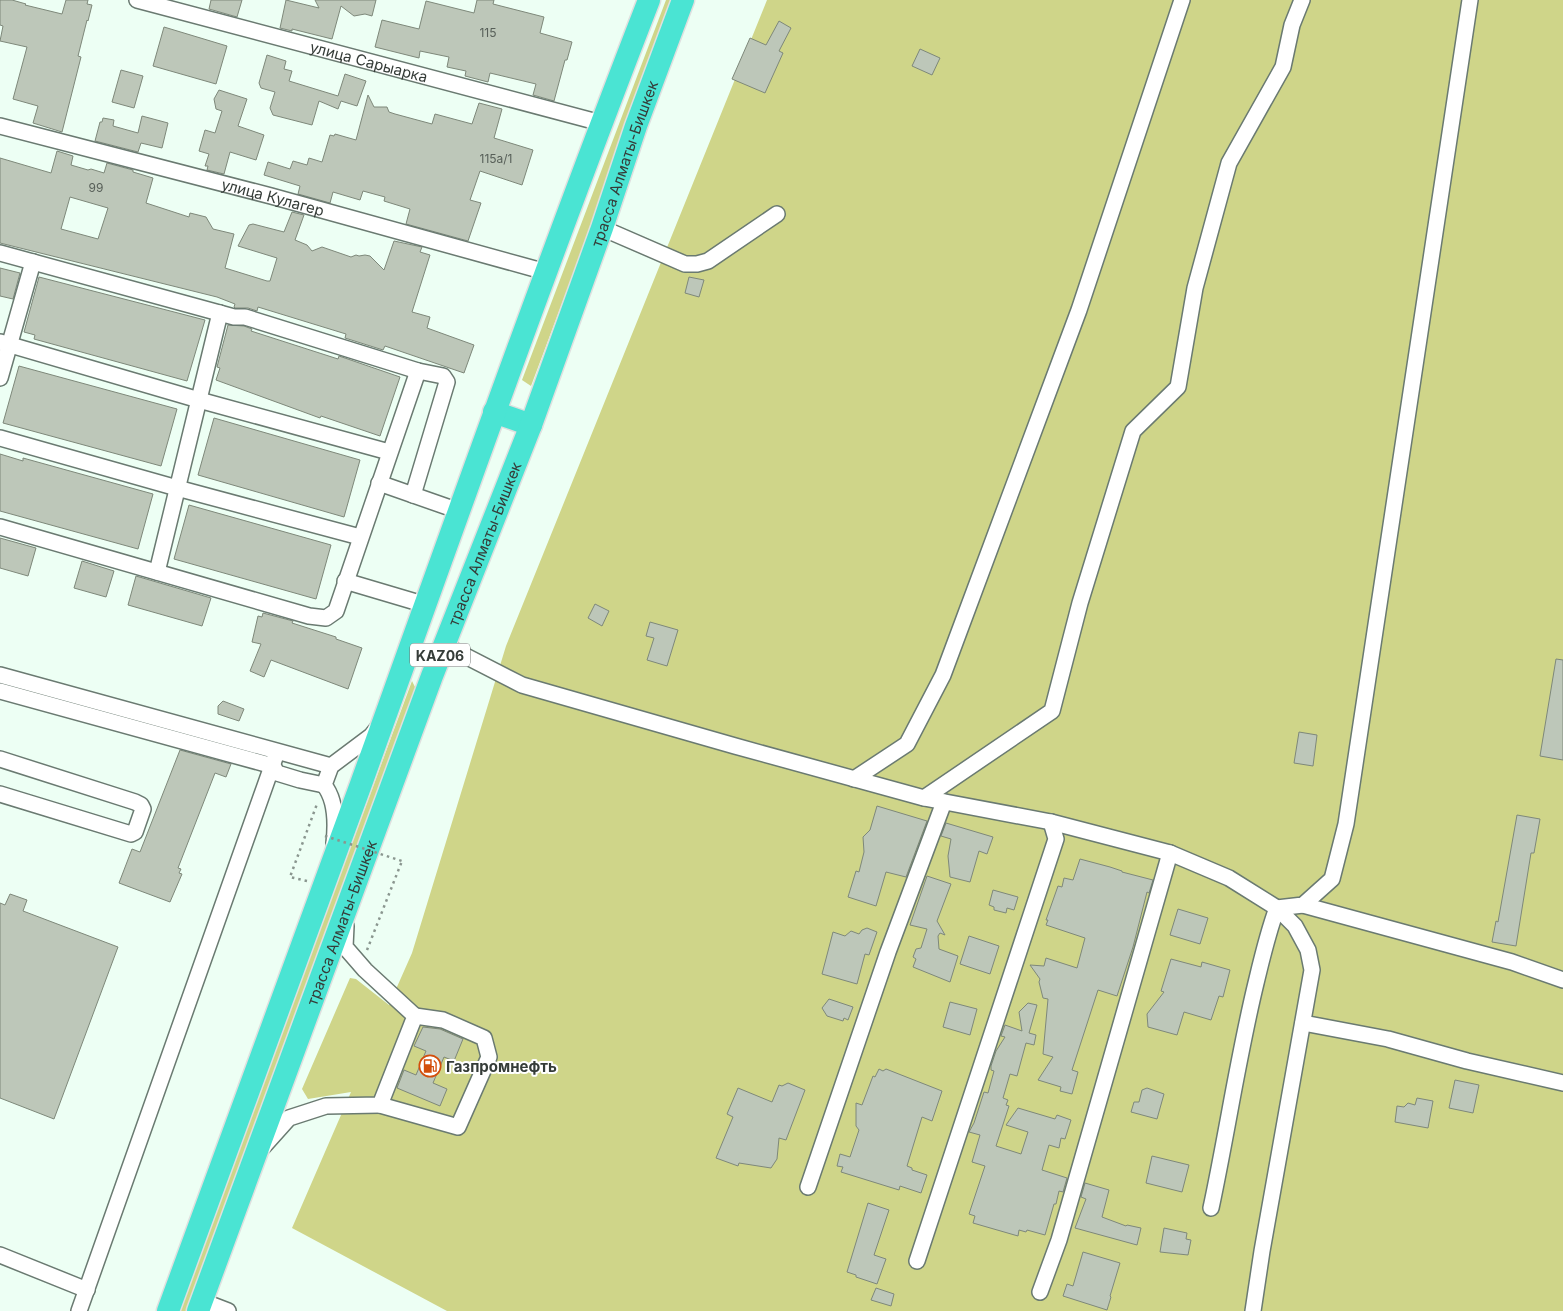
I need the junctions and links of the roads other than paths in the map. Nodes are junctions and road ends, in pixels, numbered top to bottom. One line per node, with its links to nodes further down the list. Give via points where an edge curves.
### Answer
1 (137, 0): 7 (street, улица Сарыарка)
2 (649, 0): 7 (highway, трасса Алматы-Бишкек / KАZ06)
3 (683, 0): 10 (highway, трасса Алматы-Бишкек / KАZ06)
4 (1182, 0): 39 (street, via 1079,310 943,675 907,744)
5 (1302, 0): 42 (street, via 1292,25 1283,67 1229,163 1195,288 1178,387 1134,432 1080,603 1052,711)
6 (1470, 0): 47 (street, via 1346,824 1332,879)
7 (601, 123): 13 (highway, трасса Алматы-Бишкек / KАZ06)
8 (0, 126): 13 (street, улица Кулагер)
9 (777, 214): 10 (street, via 708,261 697,264 685,264)
10 (602, 228): 20 (highway, трасса Алматы-Бишкек / KАZ06)
11 (0, 253): 12 (street)
12 (33, 262): 14 (street); 15 (street)
13 (546, 272): 19 (highway, трасса Алматы-Бишкек / KАZ06)
14 (220, 313): 16 (street, via 245,317); 18 (street)
15 (4, 343): 17 (street); 18 (street)
16 (418, 371): 22 (street); 25 (street, via 443,376 447,382)
17 (0, 378)
18 (199, 400): 22 (street); 24 (street)
19 (494, 412): 20 (highway); 26 (highway, трасса Алматы-Бишкек / KАZ06)
20 (531, 425): 32 (highway, трасса Алматы-Бишкек / KАZ06)
21 (0, 438): 24 (street)
22 (389, 452): 23 (street)
23 (379, 483): 25 (street); 28 (street)
24 (177, 488): 28 (street); 29 (street)
25 (413, 495): 26 (street)
26 (459, 511): 31 (highway, трасса Алматы-Бишкек / KАZ06)
27 (0, 528): 29 (street)
28 (360, 537): 30 (street)
29 (157, 572): 30 (street, via 309,616 326,618 336,611)
30 (345, 581): 31 (street)
31 (426, 604): 35 (highway, трасса Алматы-Бишкек / KАZ06)
32 (444, 645): 39 (street, via 522,685); 49 (highway, трасса Алматы-Бишкек / KАZ06)
33 (0, 676): 36 (street)
34 (0, 691): 36 (street)
35 (384, 719): 38 (street, via 371,736); 46 (highway, трасса Алматы-Бишкек / KАZ06)
36 (275, 759): 38 (street); 40 (street, via 277,773); 60 (street)
37 (0, 760): 41 (street, via 136,802 144,809 135,832 131,834)
38 (330, 766): 40 (street)
39 (854, 779): 42 (street)
40 (324, 785): 46 (street, via 330,794 335,831)
41 (0, 794)
42 (924, 798): 43 (street)
43 (944, 802): 44 (street); 56 (street, via 888,952)
44 (1051, 822): 45 (street); 59 (street, via 1056,839)
45 (1170, 853): 48 (street, via 1229,878); 61 (street, via 1059,1240)
46 (333, 862): 64 (highway, трасса Алматы-Бишкек / KАZ06)
47 (1303, 905): 48 (street); 50 (street, via 1512,962)
48 (1276, 908): 52 (street, via 1295,926 1310,959 1312,970); 57 (street, via 1251,1005)
49 (346, 911): 51 (street, via 345,946 361,966); 55 (highway, трасса Алматы-Бишкек / KАZ06)
50 (1563, 980)
51 (415, 1016): 54 (street); 54 (street, via 443,1020 484,1038 489,1057 458,1127)
52 (1303, 1023): 53 (street, via 1388,1039); 66 (street)
53 (1563, 1083)
54 (380, 1105): 55 (street, via 326,1106 289,1118)
55 (255, 1156): 62 (highway, трасса Алматы-Бишкек / KАZ06)
56 (808, 1187)
57 (1211, 1208)
58 (0, 1254): 60 (street)
59 (918, 1261)
60 (87, 1290): 63 (street)
61 (1040, 1292)
62 (200, 1306): 65 (street)
63 (79, 1311)
64 (168, 1311)
65 (228, 1311)
66 (1253, 1311)

